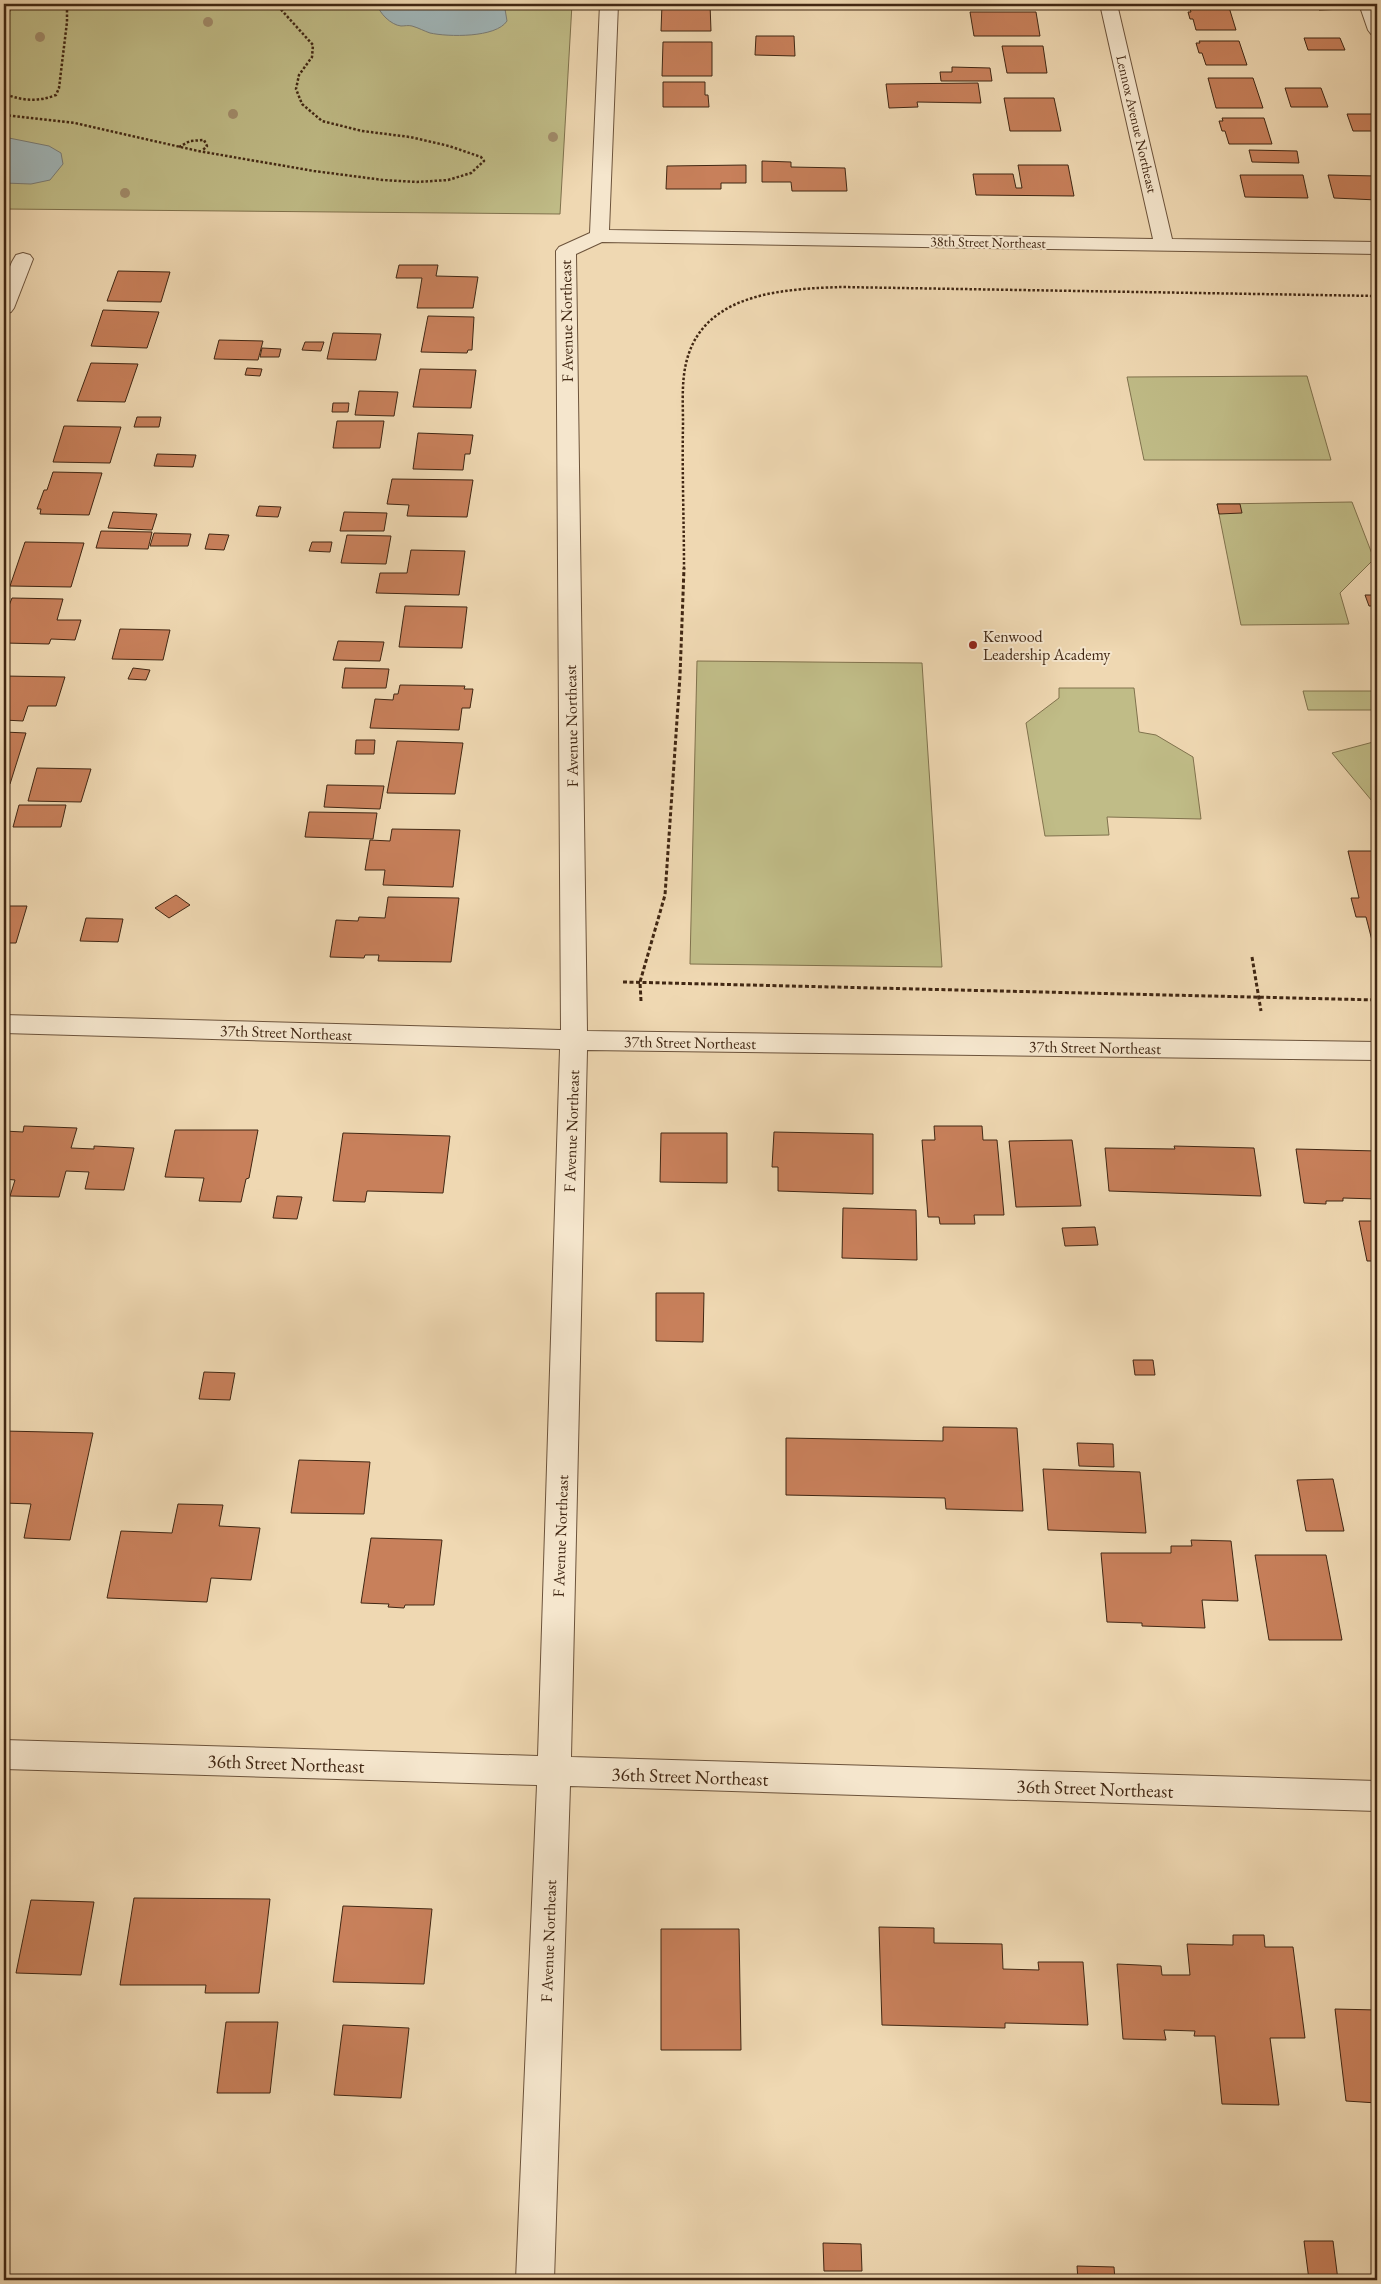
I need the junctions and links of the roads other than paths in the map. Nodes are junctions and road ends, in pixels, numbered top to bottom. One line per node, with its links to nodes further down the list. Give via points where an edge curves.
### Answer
1 (609, 4): 5 (street)
2 (1109, 4): 6 (street, Lennox Avenue Northeast)
3 (1367, 4): 4 (street)
4 (1377, 30)
5 (599, 236): 6 (street, 38th Street Northeast); 11 (street, F Avenue Northeast, via 566,251)
6 (1164, 244): 7 (street, 38th Street Northeast)
7 (1377, 248)
8 (23, 260): 9 (street)
9 (4, 308)
10 (4, 1024): 11 (street, 37th Street Northeast)
11 (574, 1040): 12 (street, 37th Street Northeast); 14 (street, F Avenue Northeast)
12 (1377, 1051)
13 (4, 1754): 14 (street, 36th Street Northeast)
14 (554, 1772): 15 (street, 36th Street Northeast); 16 (street, F Avenue Northeast)
15 (1377, 1796)
16 (535, 2280)

